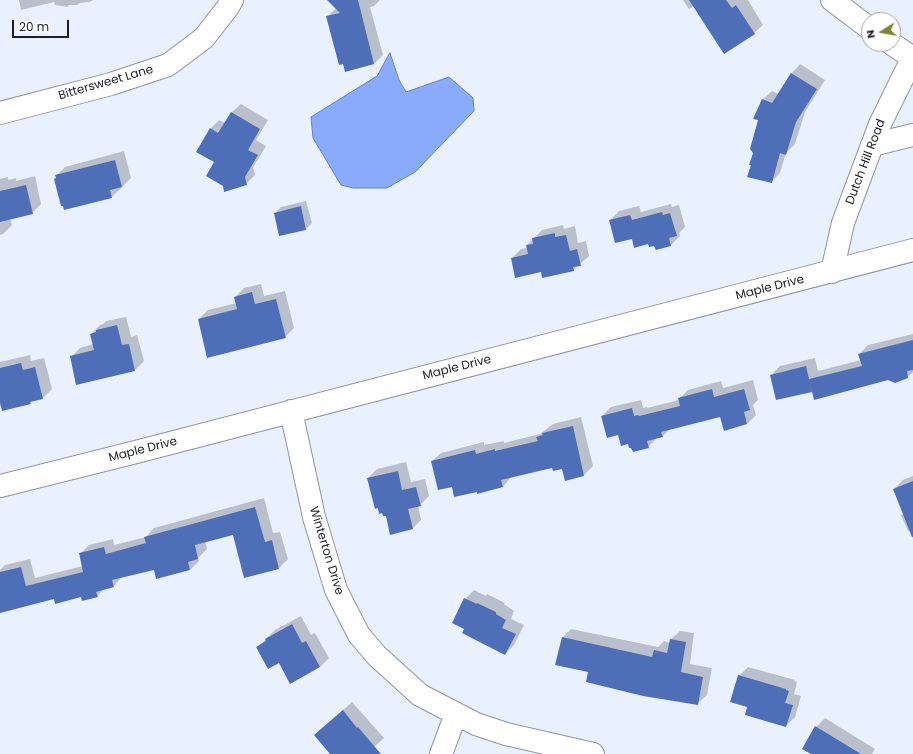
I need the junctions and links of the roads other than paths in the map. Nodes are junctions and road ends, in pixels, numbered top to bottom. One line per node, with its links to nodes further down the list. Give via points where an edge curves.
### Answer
1 (232, 0): 6 (street, Bittersweet Lane, via 204,38 168,65 111,84)
2 (832, 0): 3 (street)
3 (861, 22)
4 (901, 50): 5 (street)
5 (913, 57): 8 (street, Dutch Hill Road)
6 (0, 113)
7 (913, 135): 8 (street)
8 (872, 144): 10 (street, Dutch Hill Road, via 843,223)
9 (913, 250): 10 (street, Maple Drive)
10 (832, 272): 11 (street, Maple Drive)
11 (291, 411): 12 (street, Maple Drive); 13 (street, Winterton Drive, via 314,517 336,590 359,635 377,656 420,695)
12 (0, 486)
13 (456, 714): 14 (street); 15 (street, Winterton Drive, via 506,734)
14 (441, 754)
15 (593, 754)

